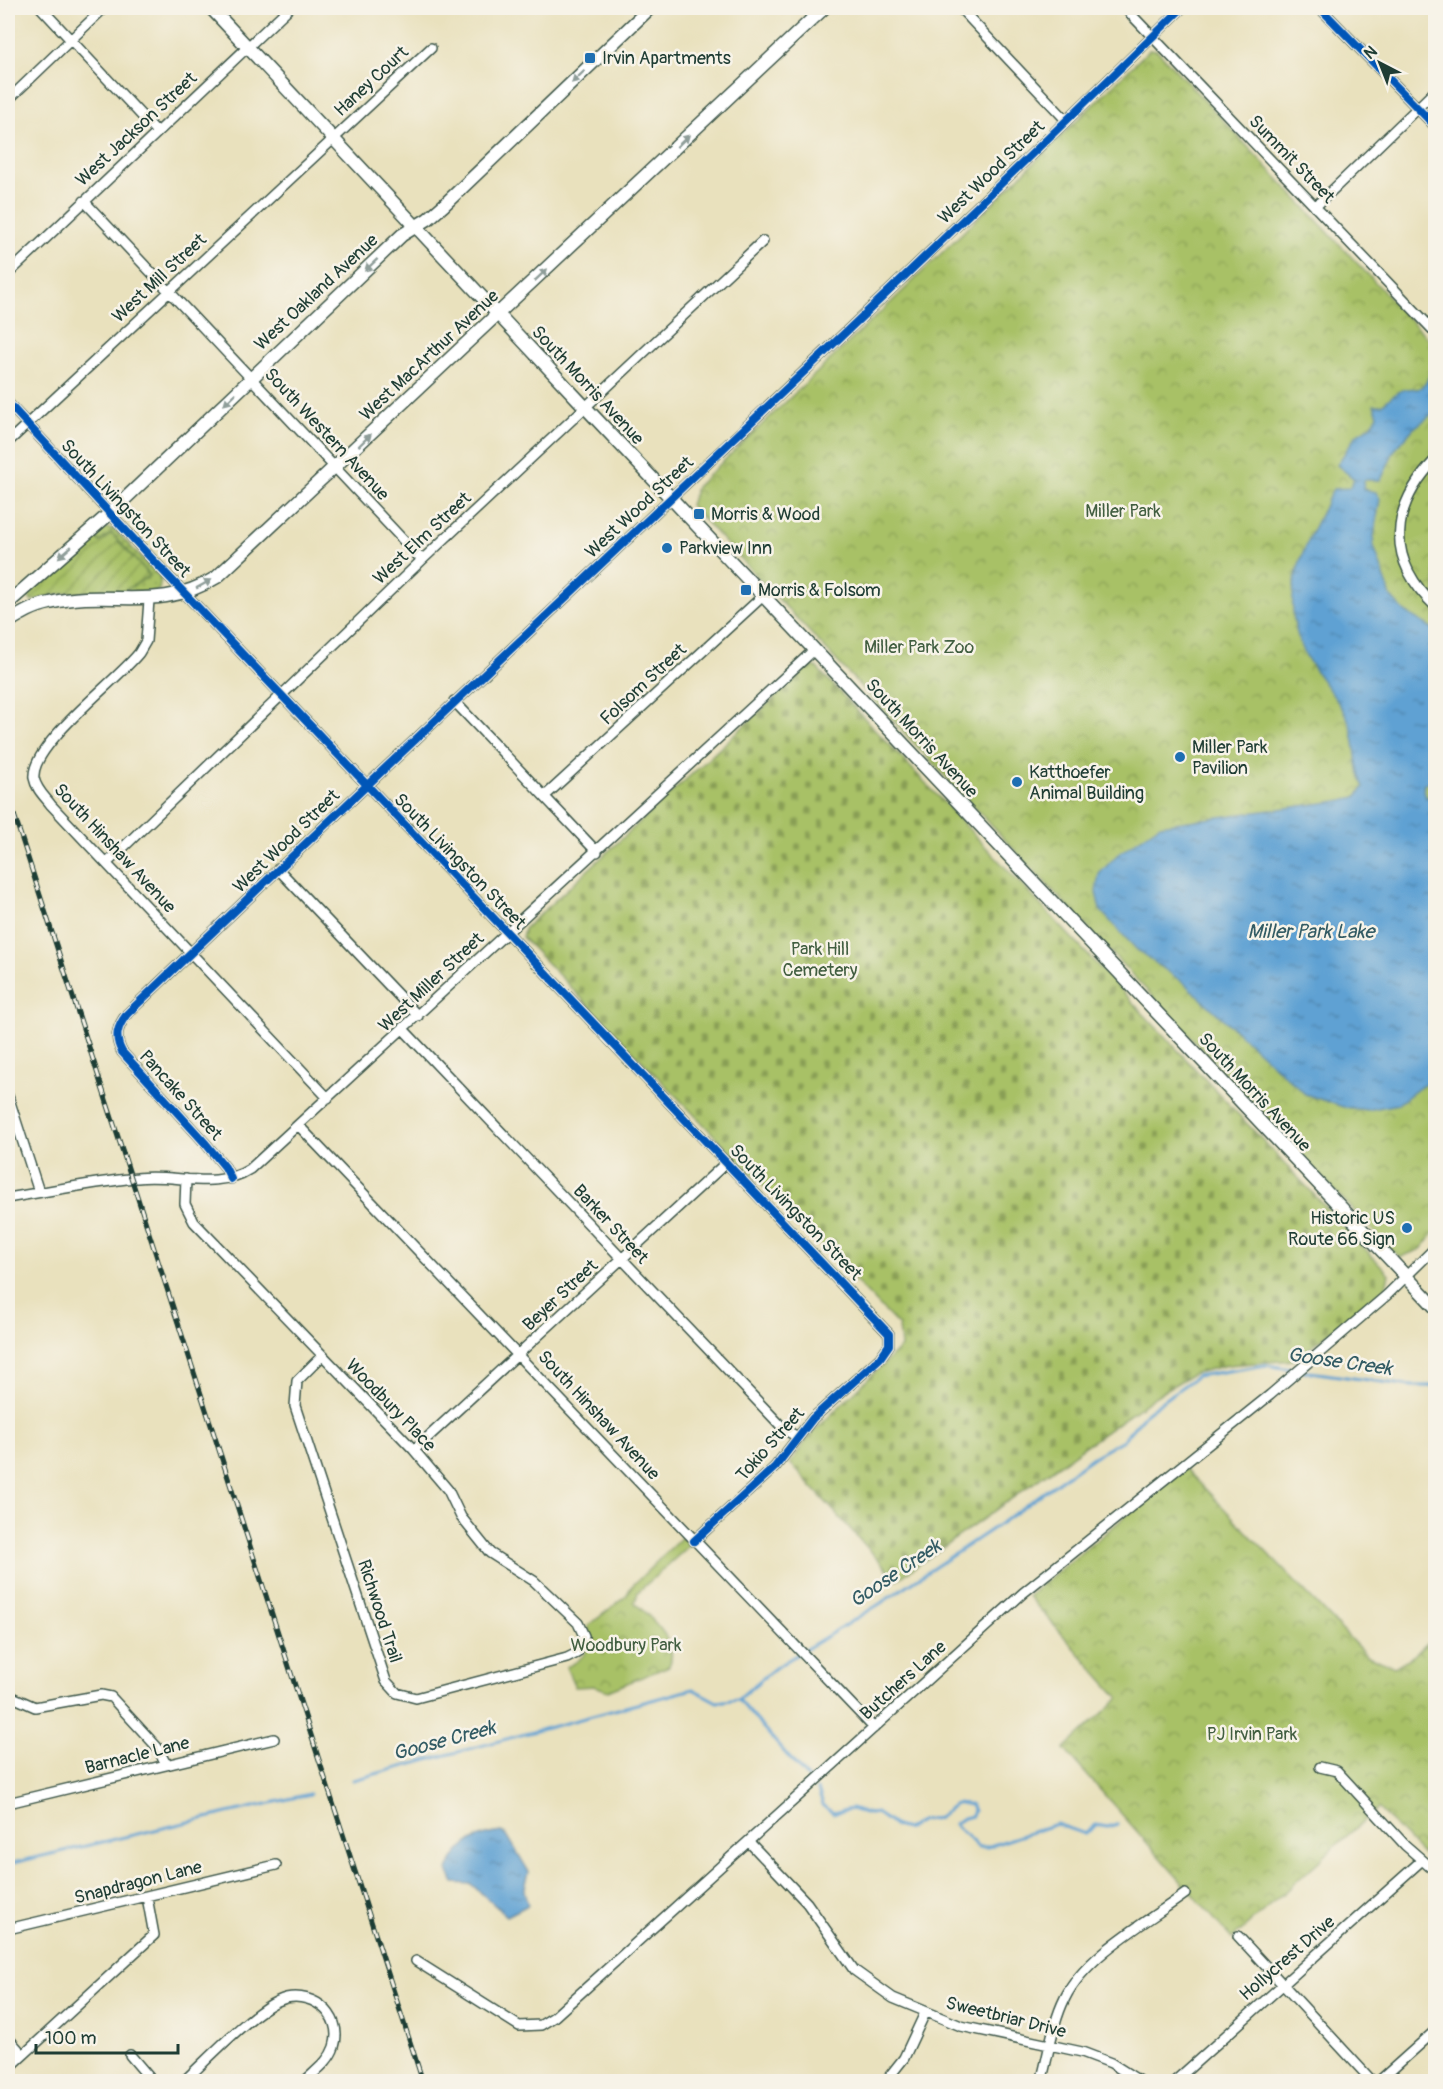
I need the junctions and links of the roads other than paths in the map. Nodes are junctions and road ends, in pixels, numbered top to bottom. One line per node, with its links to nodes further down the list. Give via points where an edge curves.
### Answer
1 (41, 8): 12 (street)
2 (104, 8): 12 (street)
3 (211, 8): 13 (main road, South Morris Avenue)
4 (289, 8): 13 (street, West Jackson Street)
5 (650, 8): 24 (main road, West Oakland Avenue, one-way to 24, via 444,205)
6 (824, 8): 28 (main road, West MacArthur Avenue, one-way to 6)
7 (960, 8): 18 (street)
8 (1125, 8): 11 (street, Summit Street)
9 (1182, 8): 11 (street, West Wood Street)
10 (1320, 8): 17 (street)
11 (1152, 36): 18 (street, West Wood Street); 23 (street, Summit Street)
12 (71, 40): 16 (street); 20 (street)
13 (247, 46): 20 (street, West Jackson Street); 21 (main road, South Morris Avenue)
14 (430, 48): 21 (street, Haney Court)
15 (1436, 90): 17 (street)
16 (8, 100)
17 (1417, 108): 19 (street); 23 (street)
18 (1066, 120): 37 (street, West Wood Street)
19 (1436, 127)
20 (157, 132): 22 (street, West Jackson Street)
21 (333, 139): 24 (main road, South Morris Avenue); 27 (street, West Mill Street)
22 (84, 201): 26 (street, West Jackson Street); 27 (street, South Western Avenue)
23 (1316, 207): 29 (street, Summit Street)
24 (416, 227): 28 (main road, South Morris Avenue); 30 (main road, West Oakland Avenue, one-way to 30, via 402,235)
25 (763, 241): 32 (street, West Elm Street)
26 (8, 274)
27 (169, 291): 30 (street, South Western Avenue); 33 (street, West Mill Street)
28 (499, 315): 32 (main road, South Morris Avenue); 36 (main road, West MacArthur Avenue, one-way to 28)
29 (1436, 333)
30 (252, 377): 36 (street, South Western Avenue); 38 (main road, West Oakland Avenue, one-way to 38)
31 (8, 403): 33 (street, South Livingston Street)
32 (585, 408): 37 (main road, South Morris Avenue); 39 (street, West Elm Street)
33 (27, 424): 34 (street, West Mill Street); 38 (street, South Livingston Street)
34 (8, 442)
35 (1436, 459): 44 (street, via 1409,494 1398,532 1399,548 1414,582)
36 (336, 467): 39 (street, South Western Avenue); 40 (main road, West MacArthur Avenue, one-way to 36, via 201,587 232,564)
37 (670, 498): 41 (main road, South Morris Avenue); 48 (street, West Wood Street)
38 (109, 514): 40 (street, South Livingston Street); 43 (main road, West Oakland Avenue, one-way to 43)
39 (422, 560): 47 (street, West Elm Street)
40 (184, 593): 42 (main road, West MacArthur Avenue); 47 (street, South Livingston Street)
41 (763, 596): 46 (main road, South Morris Avenue); 50 (street, Folsom Street)
42 (148, 600): 45 (main road, West MacArthur Avenue, via 71,599 27,610); 52 (street, South Hinshaw Avenue, via 147,633 139,653 45,746 35,766 34,778 40,791)
43 (8, 603)
44 (1436, 607)
45 (8, 622)
46 (814, 651): 51 (street, West Miller Street); 69 (main road, South Morris Avenue)
47 (281, 695): 49 (street, South Livingston Street); 52 (street, West Elm Street)
48 (454, 701): 49 (street, West Wood Street); 50 (street)
49 (367, 784): 53 (street, West Wood Street); 54 (street, South Livingston Street)
50 (545, 796): 51 (street)
51 (597, 852): 54 (street, West Miller Street)
52 (106, 863): 55 (street, South Hinshaw Avenue)
53 (278, 869): 55 (street, West Wood Street); 56 (street)
54 (508, 933): 56 (street, West Miller Street); 62 (street, South Livingston Street)
55 (190, 953): 57 (street, West Wood Street, via 127,1014); 60 (street, South Hinshaw Avenue)
56 (418, 1016): 58 (street, West Miller Street)
57 (118, 1029): 64 (street, Pancake Street, via 122,1052 212,1151)
58 (404, 1029): 60 (street, West Miller Street); 68 (street, Barker Street)
59 (8, 1096): 65 (street)
60 (328, 1098): 61 (street, West Miller Street)
61 (298, 1126): 64 (street, West Miller Street, via 250,1169); 72 (street, South Hinshaw Avenue)
62 (727, 1162): 68 (street, Beyer Street); 71 (street, South Livingston Street, via 884,1327)
63 (186, 1179): 64 (street); 65 (street, via 136,1178); 73 (street, Woodbury Place, via 185,1204 194,1222)
64 (231, 1179)
65 (39, 1192): 66 (street)
66 (8, 1198)
67 (1436, 1247): 69 (street, Butchers Lane)
68 (622, 1260): 72 (street, Beyer Street); 74 (street, Barker Street, via 784,1430)
69 (1406, 1278): 70 (main road, South Morris Avenue); 79 (street, Butchers Lane, via 1293,1375 1032,1585)
70 (1436, 1308)
71 (890, 1339): 74 (street, Tokio Street, via 880,1358 813,1418)
72 (519, 1355): 75 (street, Beyer Street); 76 (street, South Hinshaw Avenue)
73 (321, 1357): 75 (street, Woodbury Place); 77 (street, Richwood Trail, via 297,1381 295,1406 386,1681 398,1693 416,1698 567,1658)
74 (798, 1437): 76 (street, Tokio Street, via 775,1467)
75 (414, 1450): 77 (street, Woodbury Place, via 490,1552 534,1581 578,1623 584,1636)
76 (694, 1541): 79 (street, South Hinshaw Avenue)
77 (582, 1645)
78 (8, 1695): 81 (street, via 35,1707 94,1696 111,1697 158,1747)
79 (874, 1728): 84 (street, Butchers Lane)
80 (274, 1739): 81 (street, Barnacle Lane)
81 (166, 1764): 83 (street, Barnacle Lane)
82 (1320, 1767): 85 (street, via 1337,1771)
83 (8, 1803)
84 (749, 1842): 92 (street, Butchers Lane, via 541,2025 512,2024); 94 (street, Sweetbriar Drive, via 807,1903 854,1970 892,1998)
85 (1421, 1861): 87 (street); 93 (street, Hollycrest Drive)
86 (276, 1865): 89 (street, Snapdragon Lane)
87 (1436, 1872)
88 (1185, 1894): 97 (street, via 1090,1964 1065,1998)
89 (147, 1897): 90 (street, Snapdragon Lane); 98 (street, via 154,1935)
90 (8, 1929)
91 (1238, 1936): 93 (street)
92 (416, 1961)
93 (1283, 1983): 107 (street, Hollycrest Drive); 108 (street)
94 (925, 2013): 97 (street, Sweetbriar Drive, via 961,2026); 104 (street, via 904,2058)
95 (1436, 2030): 108 (street)
96 (8, 2038): 98 (street)
97 (1051, 2045): 105 (street); 106 (street, Sweetbriar Drive, via 1111,2063)
98 (23, 2055): 100 (street)
99 (130, 2055): 101 (street)
100 (8, 2069)
101 (153, 2082)
102 (183, 2082): 103 (street, via 276,2001 298,1997 310,1999 326,2010 336,2039 330,2057)
103 (304, 2082)
104 (885, 2082)
105 (1041, 2082)
106 (1141, 2082)
107 (1174, 2082)
108 (1376, 2082)

